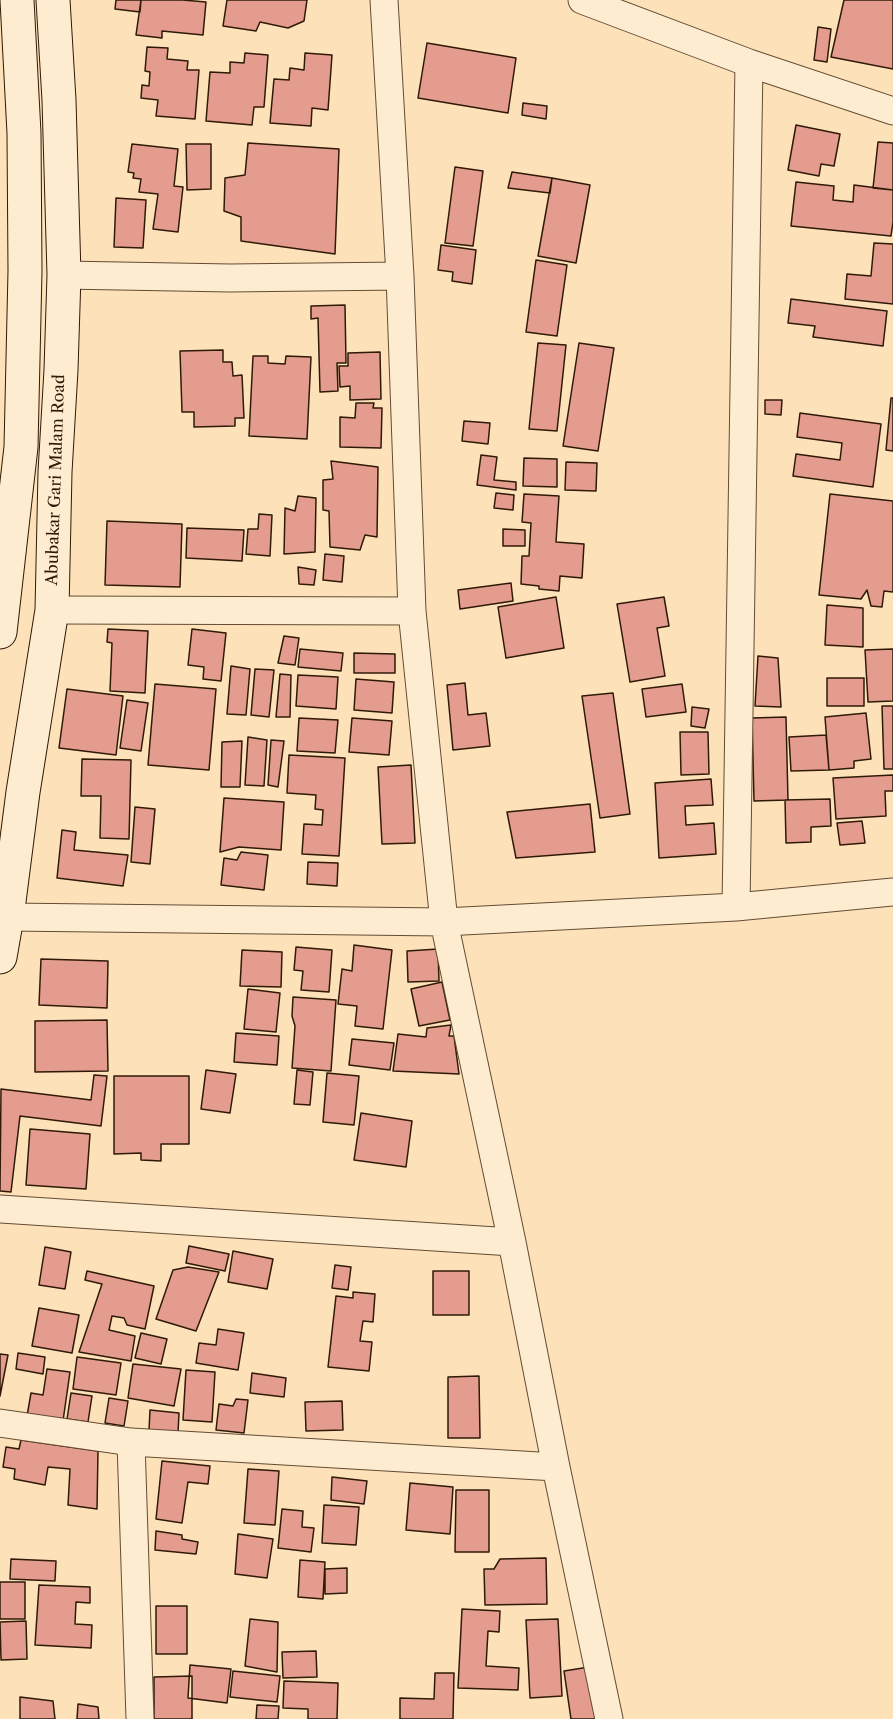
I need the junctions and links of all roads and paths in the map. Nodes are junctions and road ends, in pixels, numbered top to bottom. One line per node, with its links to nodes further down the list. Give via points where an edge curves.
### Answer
1 (17, 0): 9 (street, via 24,133 25,271 21,447)
2 (53, 0): 7 (street, Abubakar Gari Malam Road)
3 (384, 0): 8 (street)
4 (582, 0): 5 (street)
5 (749, 63): 6 (street); 14 (street)
6 (893, 111)
7 (64, 275): 8 (street); 10 (street, Abubakar Gari Malam Road)
8 (400, 276): 11 (street)
9 (7, 509): 12 (street)
10 (52, 610): 11 (street); 15 (street, Abubakar Gari Malam Road)
11 (412, 611): 16 (street)
12 (0, 632)
13 (893, 892): 14 (street)
14 (736, 907): 16 (street)
15 (4, 915): 16 (street); 17 (street, Abubakar Gari Malam Road)
16 (444, 922): 19 (street)
17 (0, 957)
18 (0, 1209): 19 (street)
19 (512, 1242): 22 (street)
20 (0, 1423): 21 (street)
21 (131, 1442): 22 (street); 23 (street)
22 (556, 1467): 24 (street)
23 (140, 1719)
24 (609, 1719)

